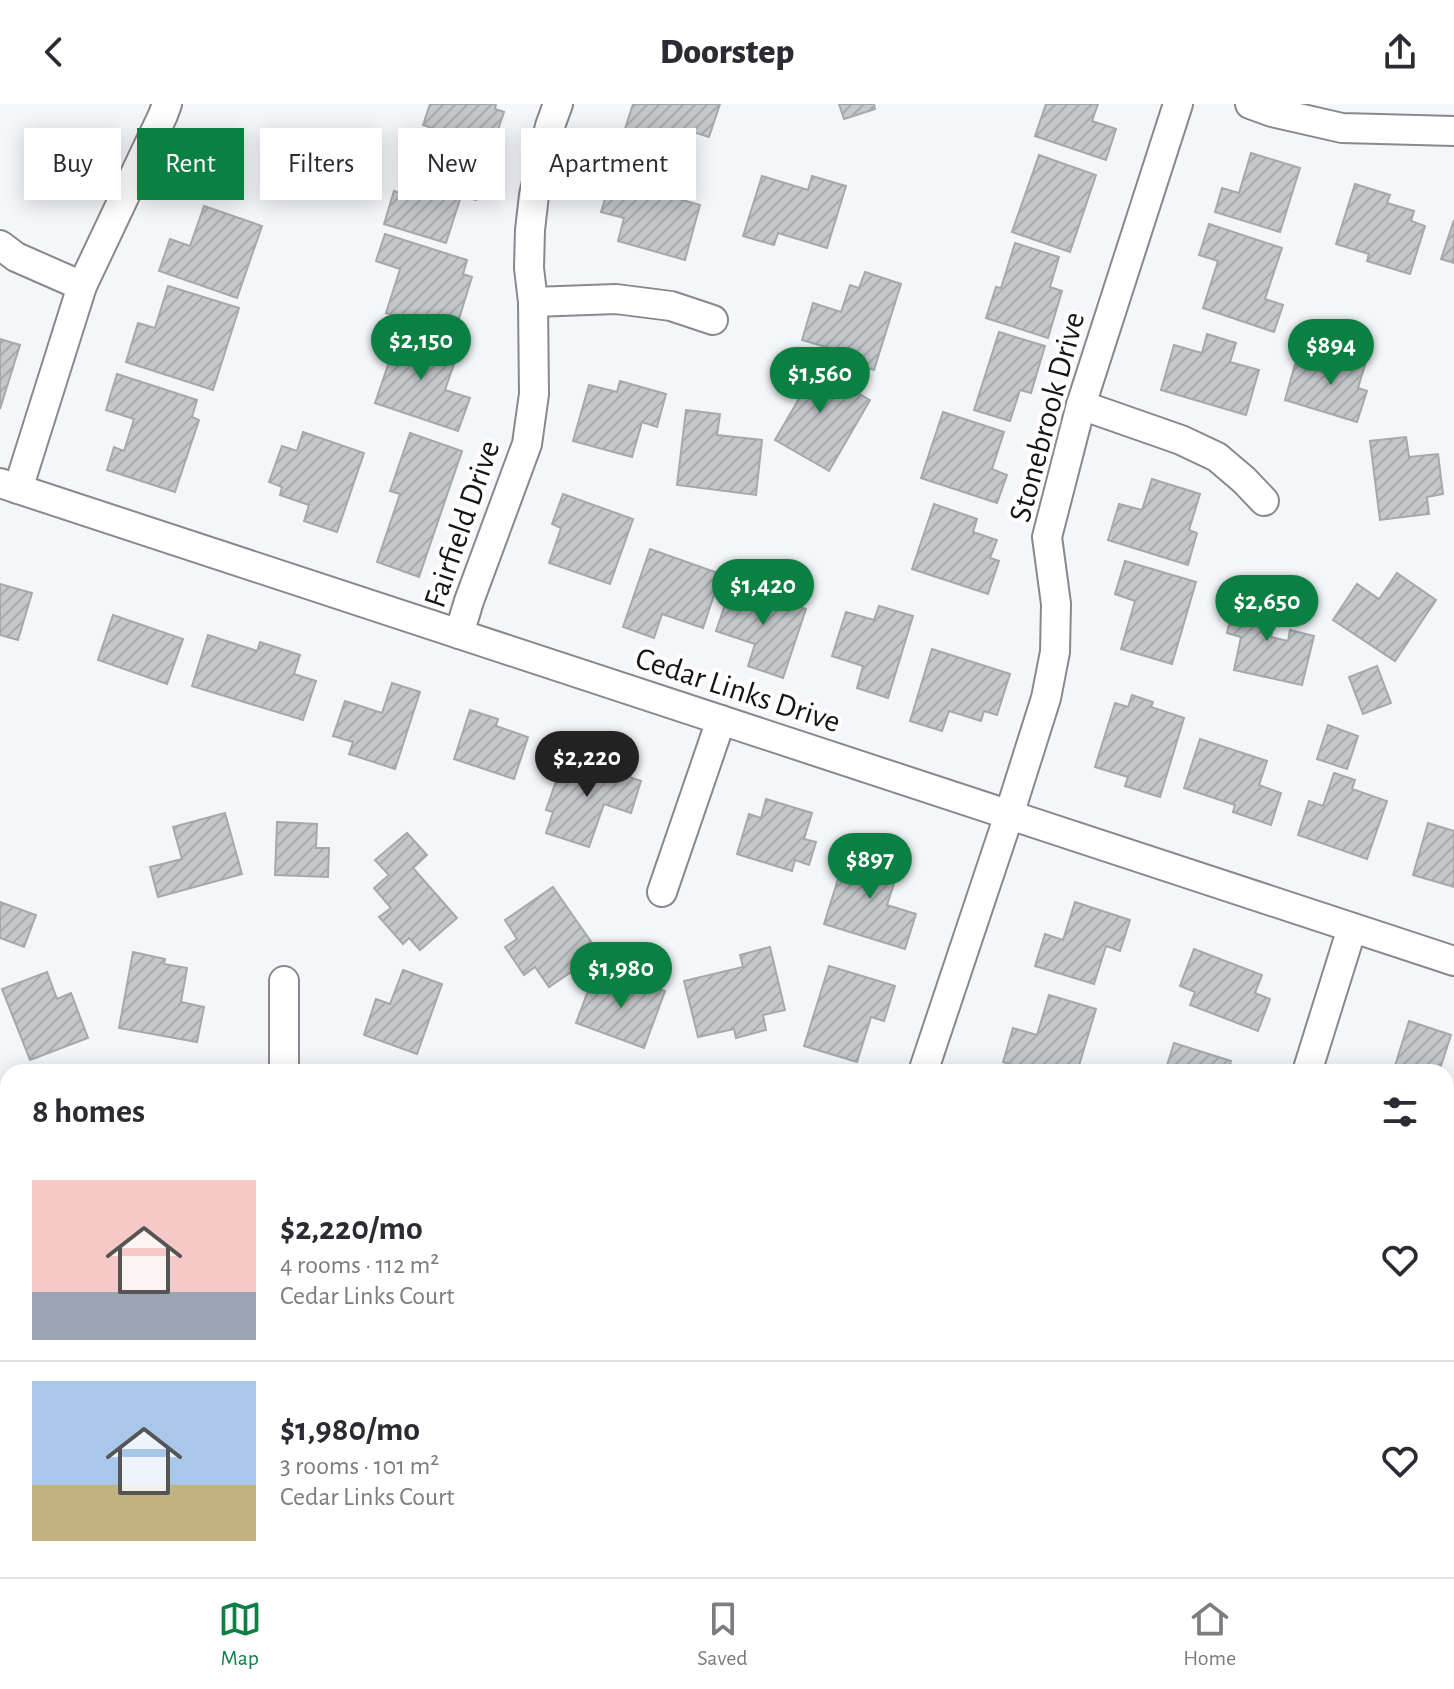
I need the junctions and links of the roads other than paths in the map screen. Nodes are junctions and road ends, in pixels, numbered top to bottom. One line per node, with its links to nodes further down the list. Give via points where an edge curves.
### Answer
1 (167, 104): 7 (street)
2 (558, 104): 8 (street, Fairfield Drive, via 534,195 529,268)
3 (1178, 104): 10 (street, Stonebrook Drive)
4 (1250, 104): 5 (street, via 1342,128)
5 (1454, 131)
6 (0, 245): 7 (street)
7 (82, 286): 11 (street)
8 (533, 302): 9 (street, via 616,299 671,306); 13 (street, Fairfield Drive, via 534,394 527,444)
9 (713, 320)
10 (1081, 405): 12 (street, via 1217,457); 15 (street, Stonebrook Drive, via 1047,537 1056,604 1055,652)
11 (9, 486): 13 (street, Cedar Links Drive)
12 (1264, 501)
13 (459, 634): 14 (street, Cedar Links Drive)
14 (721, 720): 15 (street, Cedar Links Drive); 16 (street)
15 (1009, 815): 17 (street, Cedar Links Drive); 21 (street, Stonebrook Drive)
16 (662, 892)
17 (1352, 928): 18 (street, Cedar Links Drive); 22 (street)
18 (1454, 961)
19 (284, 981): 20 (street)
20 (284, 1064)
21 (926, 1064)
22 (1310, 1064)

